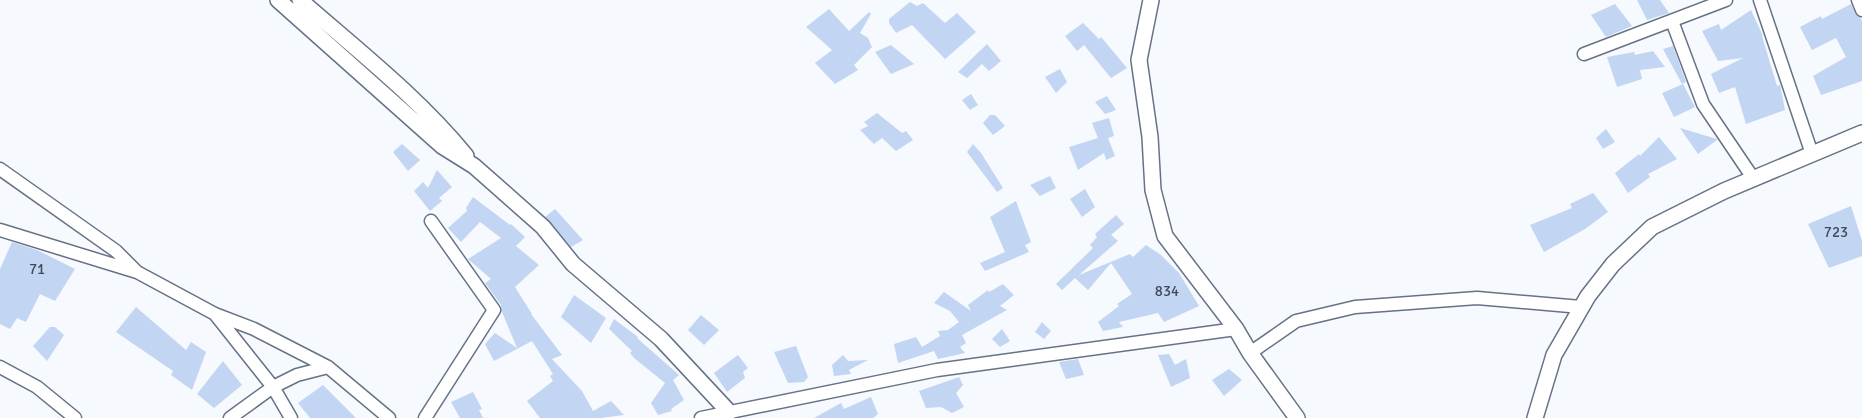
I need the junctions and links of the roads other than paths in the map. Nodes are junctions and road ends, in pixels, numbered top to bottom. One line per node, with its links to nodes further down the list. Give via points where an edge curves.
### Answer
1 (278, 0): 12 (street, via 442,146)
2 (300, 0): 12 (street, via 452,138)
3 (1151, 0): 20 (street, via 1139,60 1150,137 1152,190 1166,236)
4 (1726, 0): 8 (street)
5 (1760, 0): 11 (street)
6 (1858, 0): 7 (street)
7 (1862, 10)
8 (1672, 21): 9 (street); 14 (street, via 1703,104)
9 (1584, 54)
10 (1862, 133): 11 (street)
11 (1812, 154): 14 (street)
12 (474, 166): 25 (street, via 544,227 573,264 661,339)
13 (0, 169): 17 (street, via 116,252)
14 (1753, 178): 18 (street, via 1652,227 1613,264)
15 (430, 221): 30 (street, via 494,310)
16 (1, 232): 17 (street)
17 (137, 272): 19 (street)
18 (1582, 307): 21 (street, via 1476,298 1355,307 1296,321); 33 (street, via 1554,355)
19 (215, 314): 23 (street, via 254,329); 24 (street)
20 (1236, 329): 21 (street); 25 (street, via 937,370)
21 (1250, 353): 32 (street)
22 (0, 367): 26 (street, via 37,387)
23 (328, 368): 24 (street, via 297,375); 29 (street)
24 (273, 387): 27 (street); 28 (street)
25 (729, 412): 31 (street)
26 (75, 418)
27 (230, 418)
28 (291, 418)
29 (389, 418)
30 (425, 418)
31 (701, 418)
32 (1297, 418)
33 (1536, 418)

